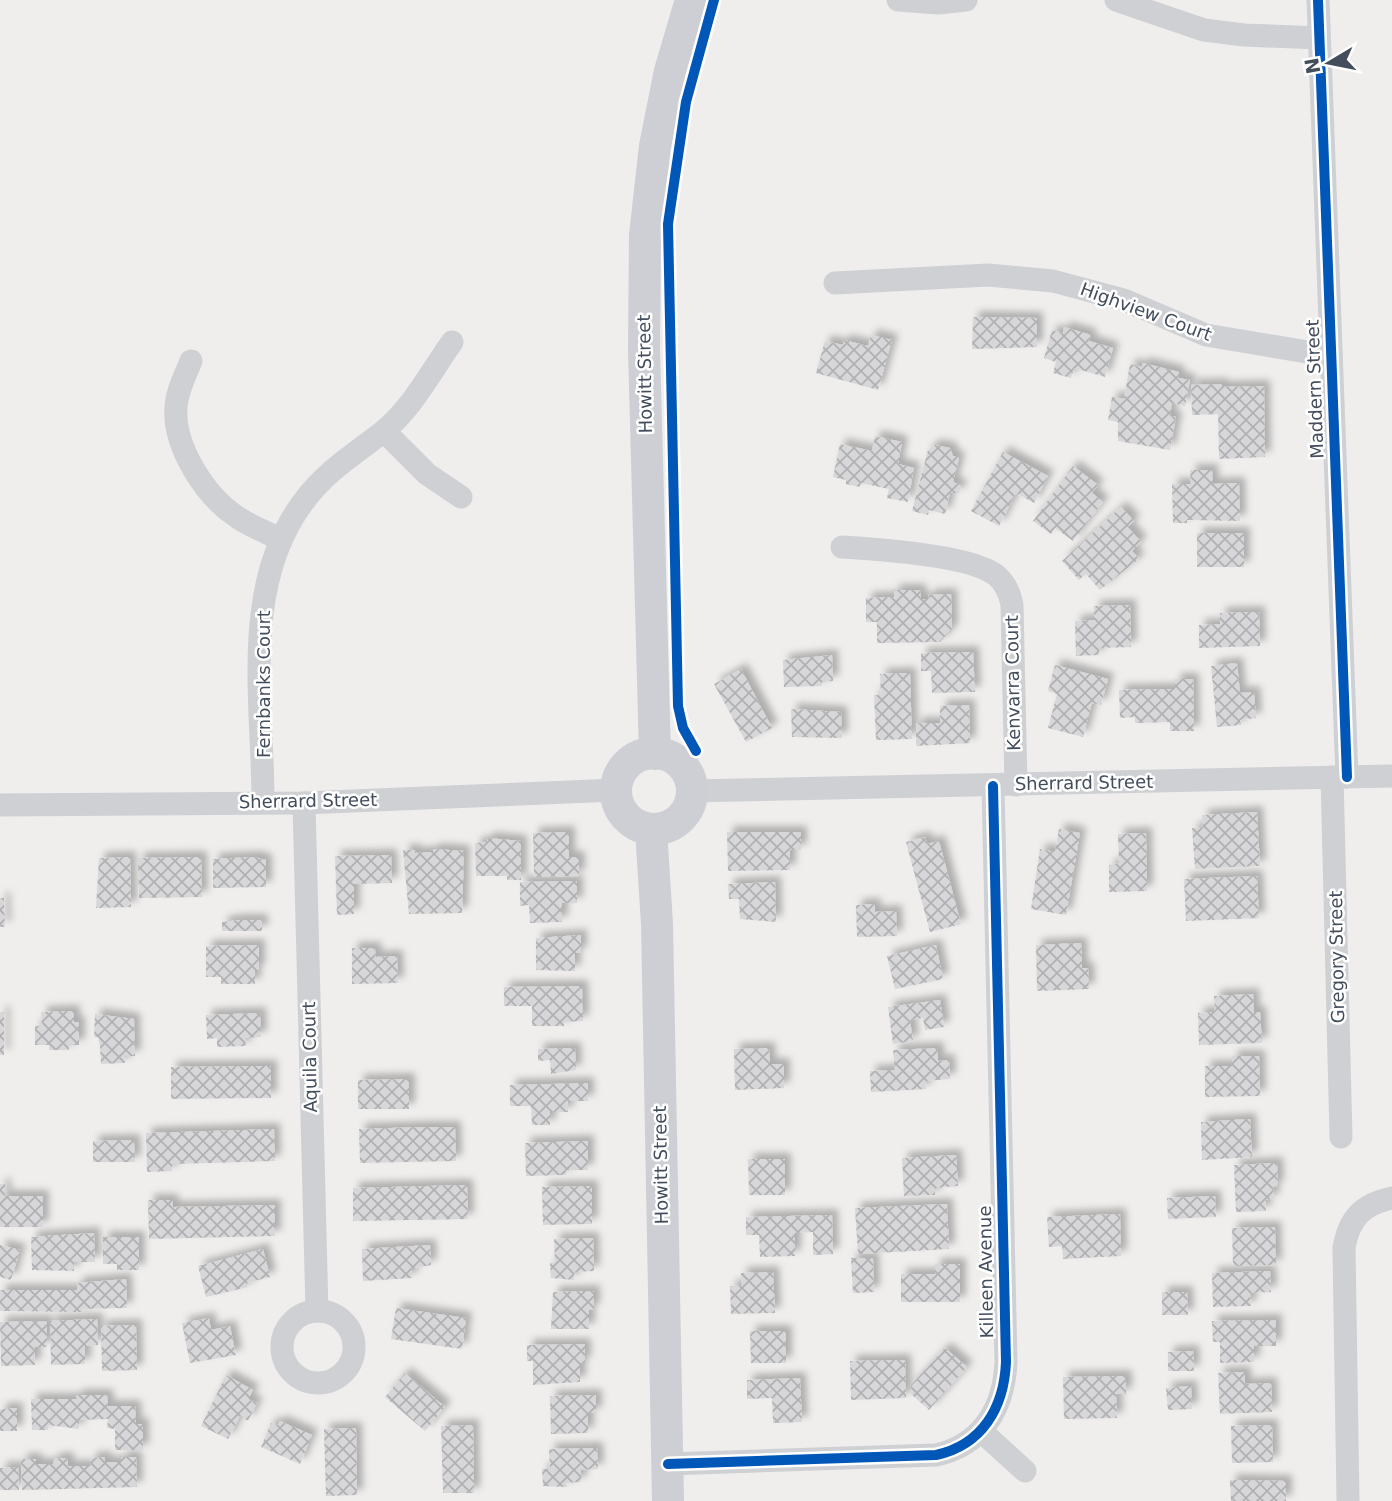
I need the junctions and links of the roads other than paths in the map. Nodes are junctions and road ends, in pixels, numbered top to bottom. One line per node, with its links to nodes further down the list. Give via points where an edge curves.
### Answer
1 (691, 0): 15 (street, Howitt Street, via 657,134 645,235)
2 (898, 0): 3 (street)
3 (966, 0)
4 (1115, 0): 6 (street, via 1204,30)
5 (1318, 0): 6 (street, Maddern Street)
6 (1319, 38): 9 (street, Maddern Street)
7 (835, 283): 9 (street, Highview Court, via 988,275 1053,281 1124,300 1206,335)
8 (452, 342): 11 (street, Fernbanks Court, via 407,407)
9 (1331, 356): 17 (street, Maddern Street)
10 (191, 361): 13 (street, via 177,396 176,414 189,458 223,507)
11 (384, 431): 12 (street, via 428,474); 13 (street, Fernbanks Court, via 331,471 304,500)
12 (461, 497)
13 (281, 539): 21 (street, Fernbanks Court, via 270,567 262,615)
14 (842, 547): 18 (street, Kenvarra Court, via 976,566 1004,584 1012,605)
15 (655, 754): 19 (street, via 626,766); 20 (street, via 680,765)
16 (1392, 776): 17 (street, Sherrard Street)
17 (1339, 777): 18 (street, Sherrard Street); 25 (street, Gregory Street)
18 (1004, 785): 20 (street, Sherrard Street); 28 (street, Killeen Avenue, via 1006,1362 998,1406)
19 (617, 790): 22 (street, Sherrard Street); 24 (street, via 624,814 633,823)
20 (692, 791): 24 (street, via 680,819)
21 (263, 802): 22 (street, Sherrard Street); 23 (street, Sherrard Street)
22 (304, 803): 27 (street, Aquila Court)
23 (0, 805)
24 (652, 829): 29 (street, Howitt Street)
25 (1341, 1137)
26 (1382, 1201): 32 (street, via 1355,1216 1344,1248)
27 (317, 1311)
28 (981, 1431): 29 (street, Killeen Avenue, via 961,1447 921,1456); 30 (street)
29 (668, 1464): 31 (street, Howitt Street)
30 (1025, 1471)
31 (668, 1501)
32 (1348, 1501)

